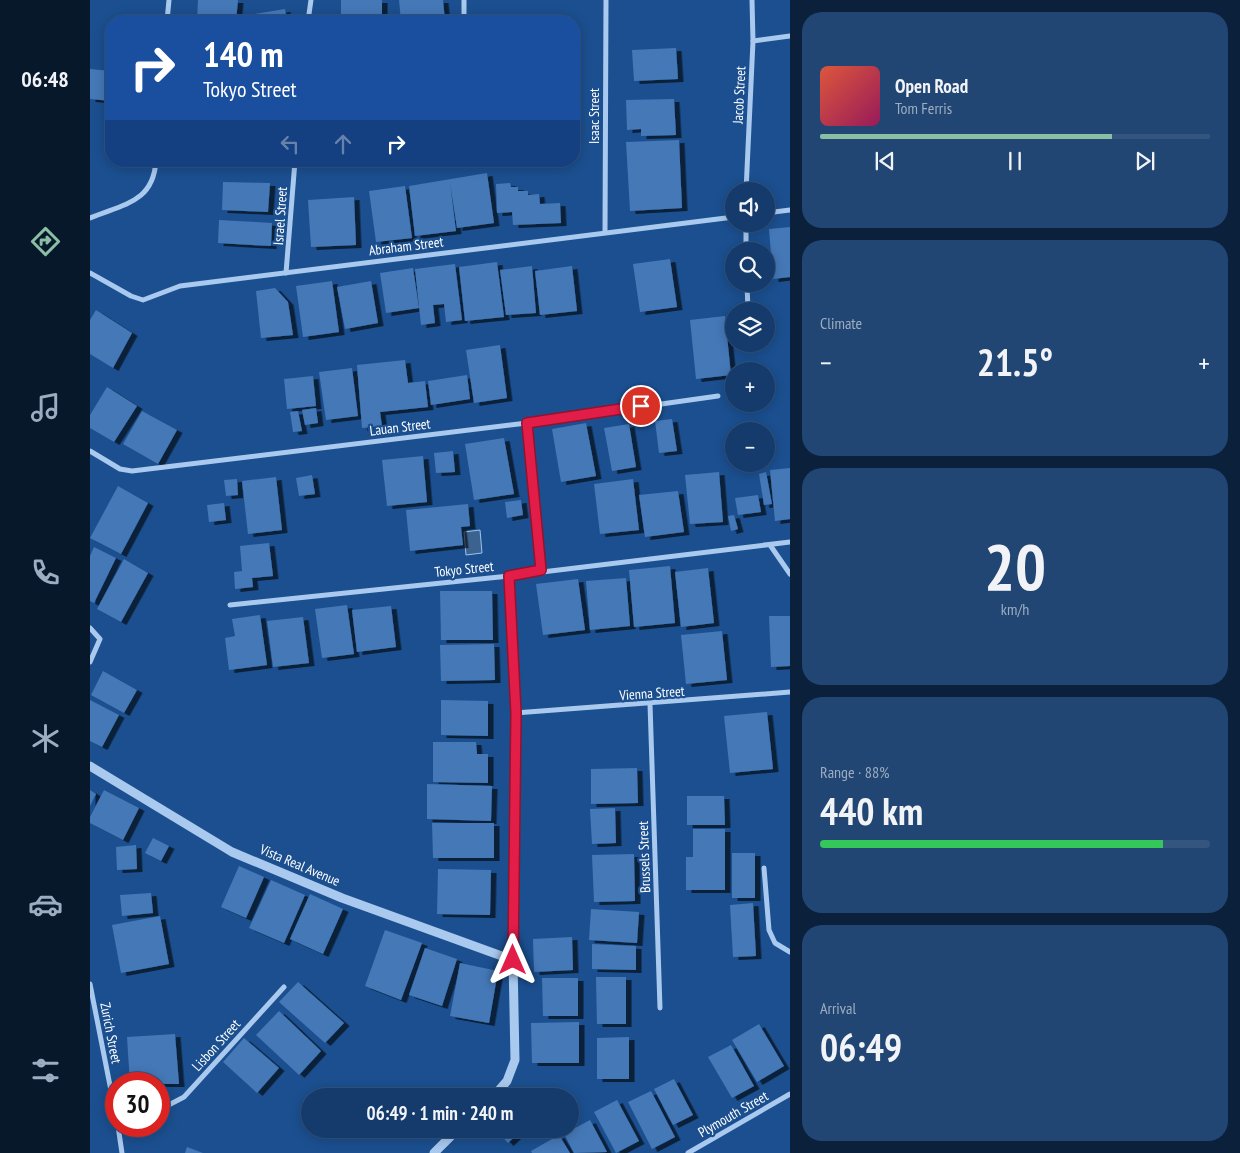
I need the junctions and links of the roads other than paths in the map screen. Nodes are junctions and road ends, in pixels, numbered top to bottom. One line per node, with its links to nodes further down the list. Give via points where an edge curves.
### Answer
1 (169, 0): 6 (street)
2 (312, 0): 7 (street)
3 (464, 0): 8 (street)
4 (606, 0): 18 (street, Isaac Street)
5 (752, 0): 10 (street, Jacob Street)
6 (168, 15)
7 (309, 15)
8 (464, 15)
9 (790, 36): 10 (street)
10 (753, 41): 13 (street, Jacob Street)
11 (156, 167): 16 (street, via 155,177 143,196)
12 (295, 167): 20 (street, Israel Street)
13 (746, 182)
14 (790, 210): 15 (street)
15 (775, 212)
16 (90, 218)
17 (725, 218): 18 (street, Abraham Street)
18 (605, 232): 20 (street, Abraham Street)
19 (90, 272): 20 (street, Abraham Street, via 143,300 180,286)
20 (286, 273)
21 (718, 396): 22 (street, Lauan Street)
22 (527, 423): 23 (street, Lauan Street, via 132,471 120,469); 26 (street)
23 (90, 451)
24 (790, 542): 25 (street, Tokyo Street)
25 (770, 545): 26 (street, Tokyo Street); 27 (street)
26 (541, 570): 28 (street, Tokyo Street)
27 (790, 574)
28 (509, 576): 29 (street, Tokyo Street); 34 (street)
29 (230, 604)
30 (90, 628): 31 (street, via 100,638)
31 (90, 662)
32 (790, 692): 33 (street, Vienna Street)
33 (650, 704): 34 (street, Vienna Street); 41 (street, Brussels Street)
34 (516, 713): 38 (street)
35 (90, 766): 38 (street, Vista Real Avenue, via 232,852 342,898)
36 (764, 868): 37 (street, via 769,930 775,943)
37 (790, 952)
38 (513, 960): 43 (street, via 515,1060)
39 (90, 984): 42 (street, Zurich Street)
40 (284, 987): 45 (street, Lisbon Street, via 184,1097)
41 (660, 1008)
42 (107, 1072)
43 (501, 1088)
44 (790, 1094): 50 (street, Plymouth Street)
45 (170, 1104)
46 (120, 1137): 48 (street)
47 (449, 1138): 49 (street)
48 (122, 1153)
49 (434, 1153)
50 (688, 1153)

